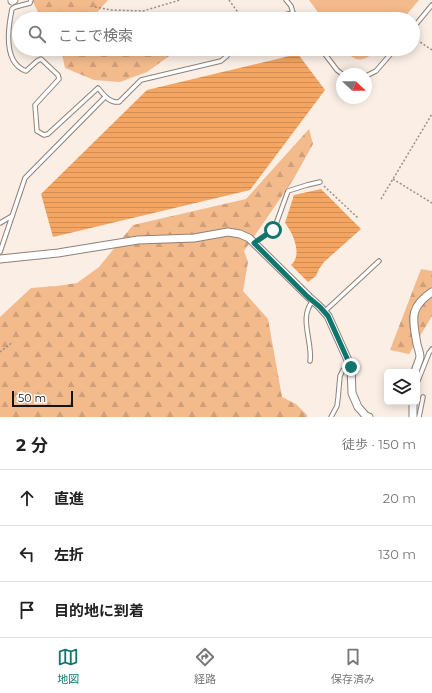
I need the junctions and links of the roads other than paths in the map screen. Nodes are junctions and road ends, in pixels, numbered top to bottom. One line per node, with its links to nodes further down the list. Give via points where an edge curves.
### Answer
1 (31, 0): 11 (lane, via 30,3 12,9 9,51 12,60 26,72 41,59 59,79 35,106 37,131 44,135 48,134 98,88)
2 (286, 0): 4 (lane)
3 (432, 5): 5 (lane)
4 (293, 12)
5 (420, 20)
6 (227, 56): 11 (lane, via 220,61 141,80 119,102)
7 (326, 56): 9 (lane)
8 (389, 56): 10 (lane)
9 (336, 69)
10 (372, 73)
11 (105, 97): 13 (lane, via 25,178)
12 (320, 182): 15 (lane, via 288,191 273,230)
13 (12, 216): 14 (lane); 16 (lane)
14 (0, 223)
15 (254, 243): 17 (street, via 240,234 228,232 194,238 138,240); 20 (street)
16 (0, 252)
17 (0, 259)
18 (379, 261): 21 (lane)
19 (432, 292): 25 (street, via 414,312 413,320 420,357)
20 (313, 301): 21 (street); 23 (lane, via 307,315)
21 (324, 312): 24 (street)
22 (432, 349): 26 (lane)
23 (310, 361)
24 (350, 364): 29 (lane, via 340,376 337,406); 30 (street, via 352,393 358,407)
25 (416, 369)
26 (420, 376)
27 (422, 397): 32 (lane)
28 (413, 405): 31 (street)
29 (331, 417)
30 (369, 417)
31 (414, 417)
32 (419, 417)

